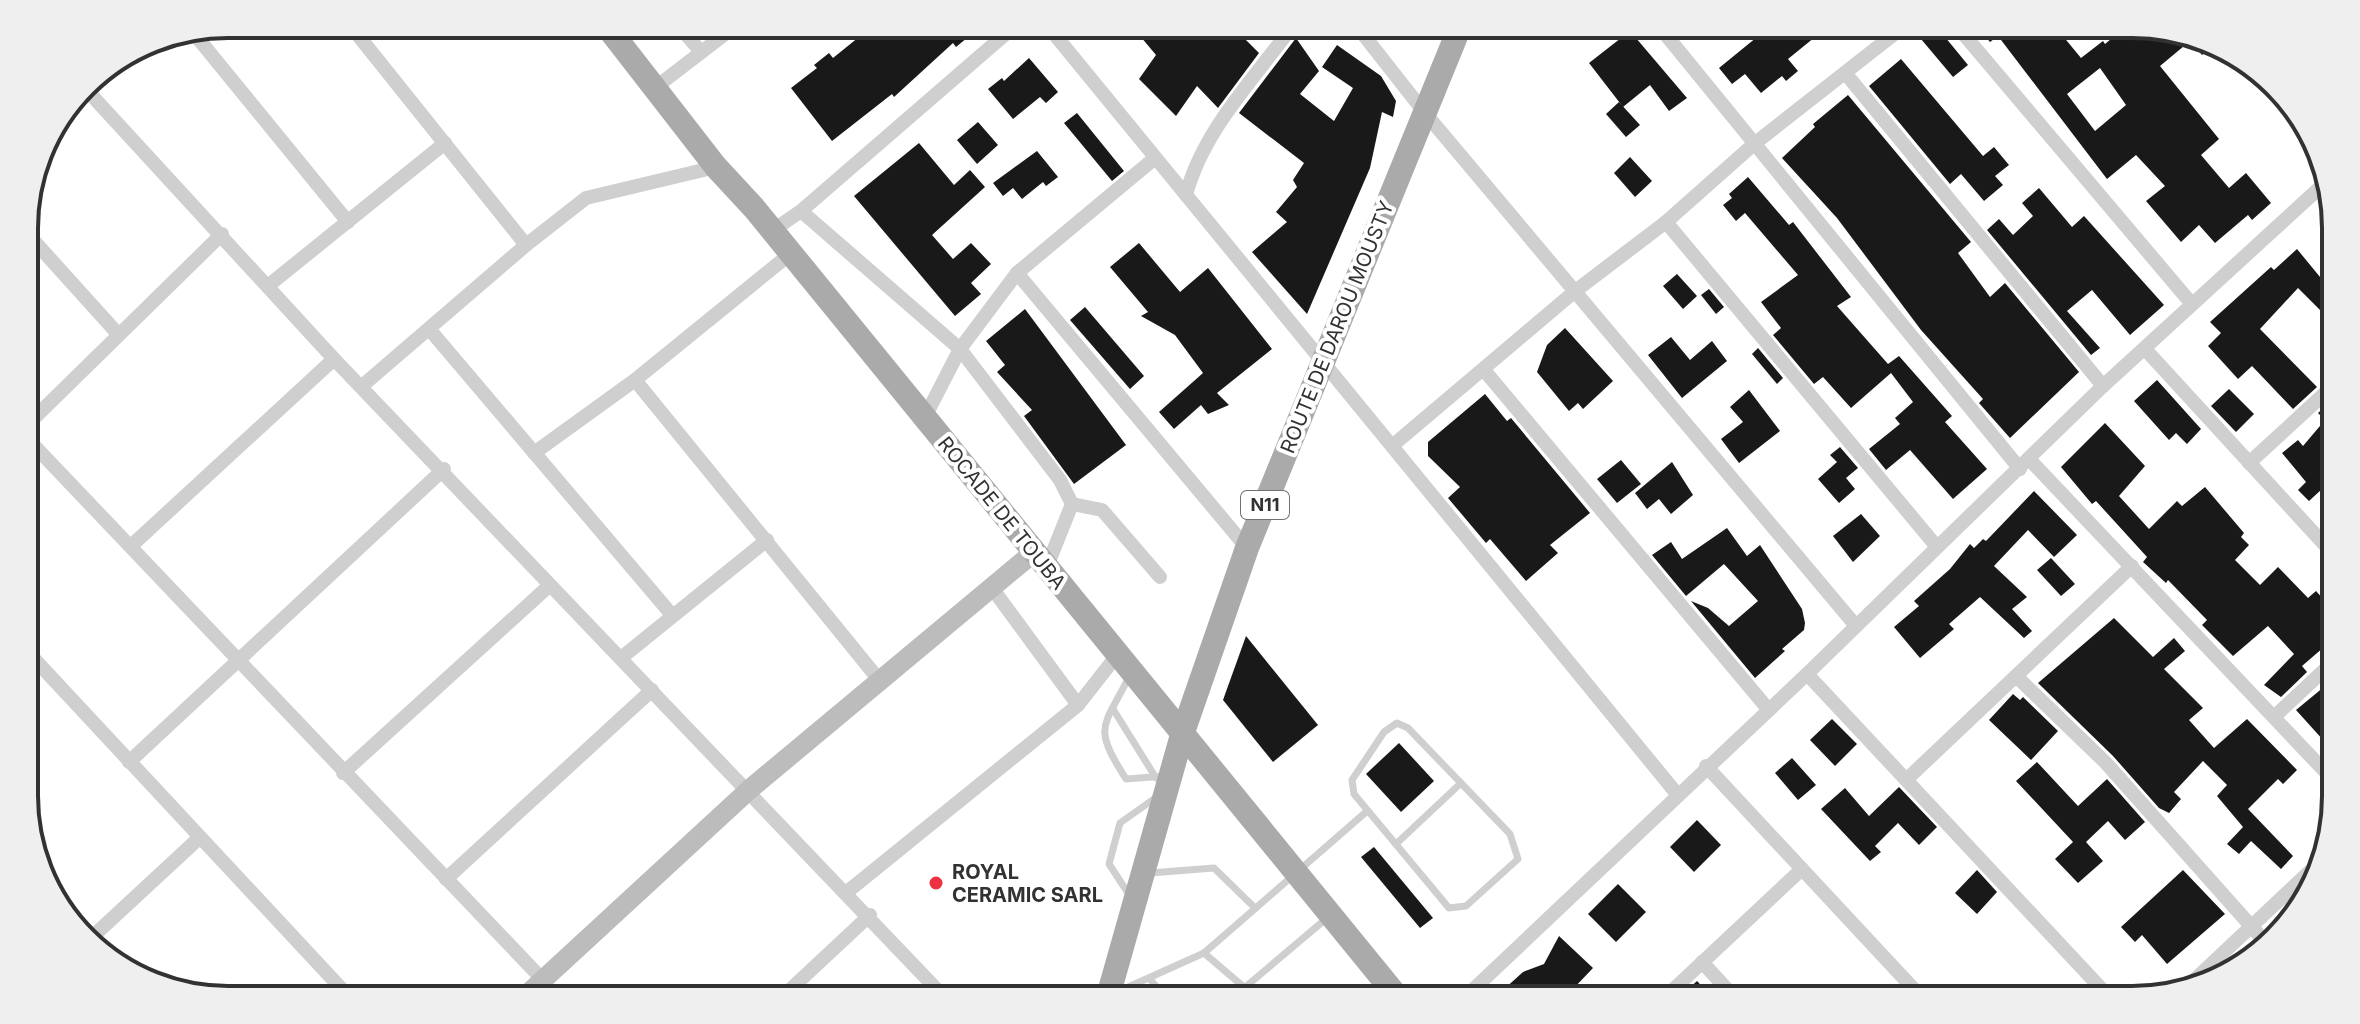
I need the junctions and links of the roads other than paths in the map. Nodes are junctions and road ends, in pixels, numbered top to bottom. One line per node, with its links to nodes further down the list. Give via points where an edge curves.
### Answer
1 (360, 38): 19 (street)
2 (616, 38): 16 (main road, ROCADE DE TOUBA)
3 (689, 38): 14 (street)
4 (720, 38): 14 (street)
5 (1001, 38): 25 (street)
6 (1057, 38): 21 (street)
7 (1284, 38): 24 (street, via 1195,162)
8 (1366, 38): 18 (street)
9 (1455, 38): 18 (main road, ROUTE DE DAROU MOUSTY / N11)
10 (1669, 38): 20 (street)
11 (1890, 38): 15 (street)
12 (1967, 38): 36 (street)
13 (200, 41): 26 (street)
14 (701, 52): 16 (street)
15 (1846, 74): 20 (street); 46 (street)
16 (656, 87): 22 (main road, ROCADE DE TOUBA)
17 (92, 96): 29 (street)
18 (1425, 113): 35 (street); 42 (main road, ROUTE DE DAROU MOUSTY / N11)
19 (445, 143): 26 (street); 31 (street)
20 (1754, 144): 27 (street); 54 (street)
21 (1155, 158): 24 (street); 33 (street)
22 (716, 167): 28 (main road, ROCADE DE TOUBA); 31 (street, via 586,198)
23 (2318, 189): 36 (street)
24 (1186, 195): 42 (street)
25 (801, 211): 28 (street); 39 (street)
26 (348, 222): 34 (street)
27 (1666, 222): 35 (street); 60 (street)
28 (772, 231): 32 (main road, ROCADE DE TOUBA)
29 (222, 234): 34 (street); 38 (street)
30 (38, 245): 38 (street)
31 (526, 245): 37 (street)
32 (790, 254): 44 (street); 49 (main road, ROCADE DE TOUBA)
33 (1017, 273): 39 (street); 61 (street)
34 (269, 285): 41 (street)
35 (1574, 292): 43 (street); 68 (street)
36 (2191, 303): 40 (street)
37 (430, 330): 45 (street); 52 (street)
38 (118, 334): 48 (street)
39 (960, 349): 49 (street); 56 (street, via 1060,480)
40 (2145, 349): 46 (street); 53 (street)
41 (334, 359): 45 (street); 59 (street)
42 (1322, 361): 50 (street); 61 (main road, ROUTE DE DAROU MOUSTY / N11)
43 (1484, 370): 50 (street); 80 (street)
44 (635, 380): 52 (street); 57 (street)
45 (362, 386): 55 (street)
46 (2103, 386): 54 (street)
47 (2322, 396): 53 (street)
48 (38, 414)
49 (925, 417): 62 (main road, ROCADE DE TOUBA)
50 (1392, 446): 91 (street)
51 (38, 449): 59 (street)
52 (534, 453): 67 (street)
53 (2249, 463): 58 (street)
54 (2025, 464): 60 (street); 63 (street)
55 (444, 469): 65 (street); 70 (street)
56 (1072, 504): 62 (street); 64 (street, via 1102,510)
57 (767, 540): 67 (street); 76 (street)
58 (2322, 542)
59 (131, 546): 70 (street)
60 (1937, 547): 68 (street)
61 (1247, 548): 82 (main road, ROUTE DE DAROU MOUSTY / N11)
62 (1040, 561): 66 (street); 72 (main road, ROCADE DE TOUBA)
63 (2132, 566): 75 (street); 81 (street)
64 (1160, 577)
65 (550, 585): 69 (street); 86 (street)
66 (992, 588): 76 (street); 78 (street)
67 (672, 615): 69 (street)
68 (1856, 626): 74 (street)
69 (621, 658): 77 (street)
70 (240, 659): 83 (street); 86 (street)
71 (38, 663): 83 (street)
72 (1125, 663): 78 (street); 79 (lane); 82 (main road, ROCADE DE TOUBA)
73 (2322, 672): 81 (street)
74 (1807, 674): 80 (street); 87 (street)
75 (2016, 676): 87 (street); 105 (street, via 2106,763)
76 (880, 681): 90 (street)
77 (652, 690): 90 (street); 99 (street)
78 (1078, 705): 100 (street)
79 (1113, 709): 88 (lane); 88 (lane, via 1102,731 1126,779)
80 (1768, 709): 84 (street)
81 (2274, 717): 85 (street)
82 (1182, 735): 88 (main road, ROUTE DE DAROU MOUSTY / N11); 97 (main road, ROCADE DE TOUBA)
83 (129, 762): 93 (street)
84 (1706, 766): 91 (street); 95 (street)
85 (2322, 768)
86 (343, 773): 99 (street)
87 (1906, 780): 127 (street)
88 (1164, 781): 96 (main road, ROUTE DE DAROU MOUSTY / N11); 101 (lane, via 1120,823 1109,864)
89 (1461, 783): 92 (lane, via 1397,723 1384,732 1352,780); 94 (lane); 94 (lane, via 1510,834 1518,859 1466,906 1449,908)
90 (750, 789): 100 (street); 112 (street)
91 (1677, 794): 123 (street)
92 (1366, 812): 94 (lane); 97 (lane)
93 (198, 839): 106 (street); 113 (street)
94 (1396, 844)
95 (1802, 869): 109 (street); 126 (street)
96 (1145, 873): 101 (main road, ROUTE DE DAROU MOUSTY / N11); 102 (lane, via 1214,868)
97 (1297, 875): 102 (lane); 104 (main road, ROCADE DE TOUBA)
98 (2304, 877): 105 (street)
99 (446, 879): 112 (street)
100 (847, 892): 103 (street)
101 (1136, 905): 117 (main road, ROUTE DE DAROU MOUSTY / N11)
102 (1255, 908): 108 (lane)
103 (870, 915): 115 (street); 116 (street)
104 (1330, 915): 121 (lane); 122 (main road, ROCADE DE TOUBA)
105 (2251, 927): 107 (street); 110 (street)
106 (97, 933)
107 (2260, 936)
108 (1204, 953): 111 (lane); 120 (lane)
109 (1702, 962): 124 (street); 125 (street)
110 (2203, 972)
111 (1149, 978): 118 (lane); 119 (lane)
112 (543, 980): 114 (street)
113 (339, 986)
114 (536, 986)
115 (794, 986)
116 (934, 986)
117 (1111, 986)
118 (1132, 986)
119 (1156, 986)
120 (1240, 986)
121 (1247, 986)
122 (1388, 986)
123 (1477, 986)
124 (1677, 986)
125 (1724, 986)
126 (1911, 986)
127 (2099, 986)

